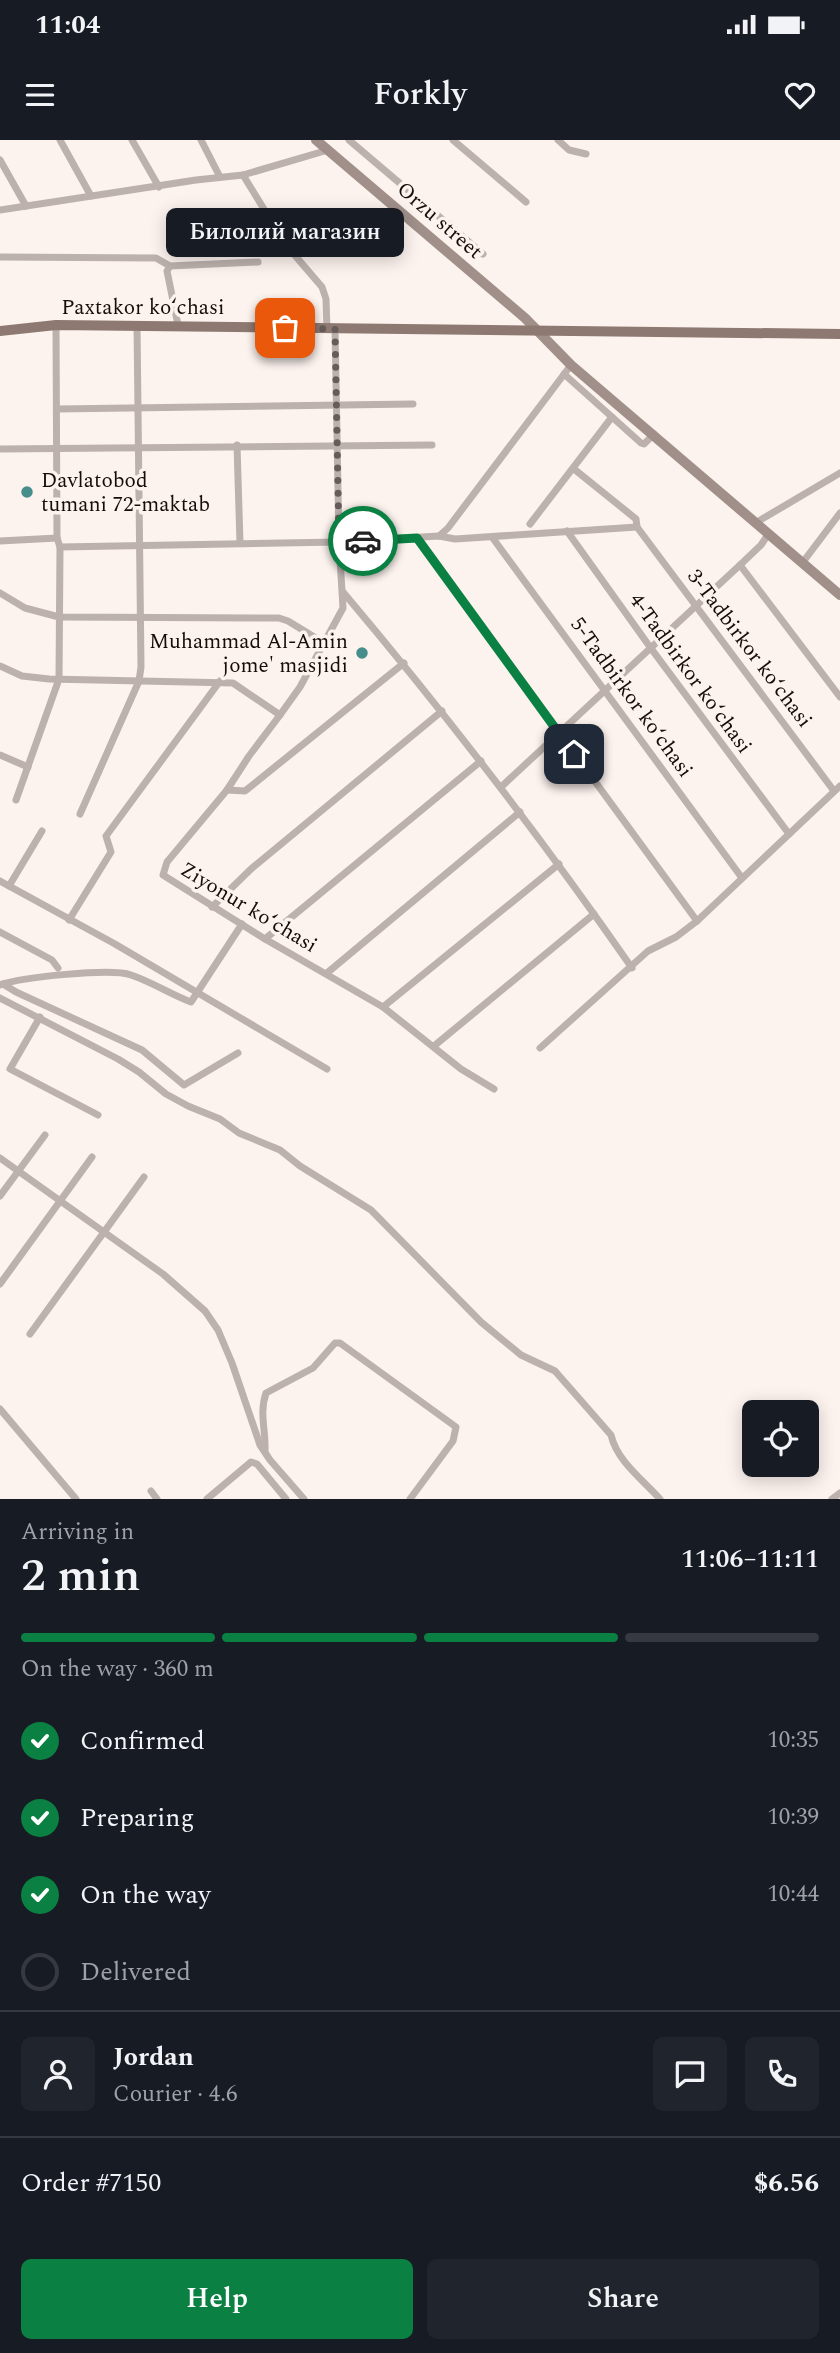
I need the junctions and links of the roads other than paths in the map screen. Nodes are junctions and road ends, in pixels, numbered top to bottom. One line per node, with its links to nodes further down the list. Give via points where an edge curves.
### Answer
1 (60, 140): 15 (street)
2 (132, 140): 14 (street)
3 (213, 140): 8 (street)
4 (316, 140): 9 (main road, Orzu street)
5 (349, 140): 19 (street)
6 (453, 140): 16 (street)
7 (558, 140): 10 (street, via 569,150)
8 (203, 144): 13 (street)
9 (328, 150): 12 (street); 28 (main road, Orzu street)
10 (586, 154)
11 (0, 160): 17 (street)
12 (243, 175): 13 (street); 26 (street, Ziyonur koʻchasi, via 286,245 322,287)
13 (220, 177): 14 (street)
14 (159, 187): 15 (street)
15 (90, 196): 17 (street)
16 (526, 202)
17 (26, 206): 18 (street)
18 (0, 210)
19 (483, 254)
20 (0, 257): 22 (street, via 156,258)
21 (258, 262): 22 (street)
22 (170, 266): 25 (street, via 167,271)
23 (55, 325): 24 (main road, Paxtakor koʻchasi); 27 (main road, Paxtakor koʻchasi); 34 (street)
24 (137, 325): 25 (main road, Paxtakor koʻchasi); 33 (street)
25 (178, 325): 26 (main road, Paxtakor koʻchasi)
26 (331, 329): 28 (main road, Paxtakor koʻchasi); 32 (street, Ziyonur koʻchasi)
27 (0, 331)
28 (538, 331): 29 (main road, Paxtakor koʻchasi); 30 (main road, Orzu street)
29 (840, 334)
30 (568, 369): 35 (street); 36 (main road, Orzu street); 51 (street)
31 (413, 404): 32 (street)
32 (337, 405): 33 (street); 39 (street, Ziyonur koʻchasi)
33 (138, 408): 34 (street); 41 (street)
34 (57, 409): 40 (street)
35 (612, 417): 36 (street); 43 (street)
36 (649, 439): 46 (main road, Orzu street)
37 (432, 444): 39 (street)
38 (237, 445): 39 (street); 41 (street); 57 (street)
39 (338, 445): 56 (street, Ziyonur koʻchasi)
40 (56, 448): 41 (street); 42 (street); 53 (street)
41 (140, 448): 58 (street)
42 (0, 449)
43 (574, 469): 47 (street); 48 (street, 3-Tadbirkor koʻchasi, via 636,519)
44 (840, 473): 46 (street)
45 (840, 513): 60 (street)
46 (757, 522): 50 (main road, Orzu street)
47 (530, 524)
48 (637, 527): 49 (street); 65 (street, 3-Tadbirkor koʻchasi)
49 (568, 531): 52 (street); 69 (street, 4-Tadbirkor koʻchasi)
50 (769, 533): 60 (main road, Orzu street); 61 (street)
51 (439, 536): 52 (street); 54 (street)
52 (492, 537): 75 (street, 5-Tadbirkor koʻchasi)
53 (57, 538): 55 (street); 59 (street)
54 (417, 538): 56 (street); 79 (street)
55 (0, 541)
56 (339, 542): 57 (street); 62 (street, Ziyonur koʻchasi)
57 (240, 543): 58 (street)
58 (141, 546): 59 (street); 67 (street)
59 (60, 547): 66 (street)
60 (803, 562): 64 (main road, Orzu street)
61 (740, 565): 65 (street); 76 (street)
62 (342, 592): 68 (street, Ziyonur koʻchasi, via 343,608); 70 (street)
63 (0, 593): 66 (street, via 25,608)
64 (840, 595)
65 (696, 605): 69 (street); 84 (street, 3-Tadbirkor koʻchasi)
66 (59, 617): 67 (street); 72 (street)
67 (142, 619): 68 (street, via 279,618); 73 (street)
68 (324, 643): 78 (street, Ziyonur koʻchasi)
69 (650, 647): 75 (street); 90 (street, 4-Tadbirkor koʻchasi)
70 (404, 663): 77 (street); 85 (street, via 245,791)
71 (0, 666): 72 (street, via 22,676)
72 (59, 679): 73 (street); 82 (street)
73 (139, 681): 74 (street); 88 (street)
74 (220, 681): 78 (street, via 243,688); 97 (street, via 106,836 109,856)
75 (604, 690): 79 (street); 92 (street, 5-Tadbirkor koʻchasi)
76 (840, 697)
77 (442, 711): 81 (street); 95 (street, via 251,869)
78 (280, 715): 85 (street, Ziyonur koʻchasi)
79 (558, 733): 83 (street); 98 (street)
80 (0, 755): 82 (street)
81 (481, 761): 83 (street); 101 (street)
82 (29, 767): 86 (street)
83 (501, 787): 87 (street)
84 (837, 789): 90 (street)
85 (227, 790): 95 (street, Ziyonur koʻchasi, via 167,862 163,875)
86 (16, 800)
87 (520, 812): 91 (street); 104 (street)
88 (80, 814)
89 (42, 831): 94 (street)
90 (789, 834): 92 (street)
91 (559, 864): 96 (street); 108 (street)
92 (742, 878): 98 (street)
93 (0, 881): 94 (street)
94 (9, 886): 97 (street)
95 (212, 907): 99 (street, Ziyonur koʻchasi)
96 (594, 914): 103 (street); 110 (street)
97 (69, 920): 106 (street)
98 (696, 921): 103 (street, via 648,951)
99 (242, 924): 101 (street, Ziyonur koʻchasi); 106 (street)
100 (0, 932): 102 (street, via 52,960)
101 (265, 939): 104 (street, Ziyonur koʻchasi)
102 (58, 968)
103 (632, 968): 111 (street)
104 (327, 973): 108 (street, Ziyonur koʻchasi)
105 (2, 984): 106 (street, via 117,971 191,1002); 112 (street, via 142,1050 184,1085)
106 (199, 993): 113 (street)
107 (0, 998): 109 (street)
108 (383, 1007): 110 (street, Ziyonur koʻchasi)
109 (40, 1017): 115 (street, via 10,1069); 136 (street, via 118,1059 166,1094 280,1150 371,1210 481,1322 521,1355 555,1371 611,1435 625,1463)
110 (434, 1046): 114 (street, Ziyonur koʻchasi)
111 (540, 1048)
112 (238, 1053)
113 (327, 1069)
114 (494, 1089)
115 (98, 1115)
116 (45, 1135): 119 (street)
117 (92, 1157): 122 (street)
118 (0, 1158): 119 (street)
119 (18, 1171): 121 (street); 122 (street)
120 (144, 1177): 123 (street)
121 (0, 1196)
122 (61, 1200): 123 (street); 124 (street)
123 (103, 1231): 125 (street); 127 (street, via 205,1311 232,1363)
124 (0, 1284)
125 (30, 1334)
126 (1, 1410): 130 (street)
127 (265, 1453): 134 (street); 135 (street, via 262,1415 266,1393 313,1368 340,1343 456,1427 453,1441)
128 (151, 1491): 131 (street)
129 (840, 1493): 137 (street)
130 (76, 1499)
131 (157, 1499)
132 (207, 1499): 133 (street, via 251,1462)
133 (286, 1499)
134 (304, 1499)
135 (410, 1499)
136 (660, 1499)
137 (832, 1499)

